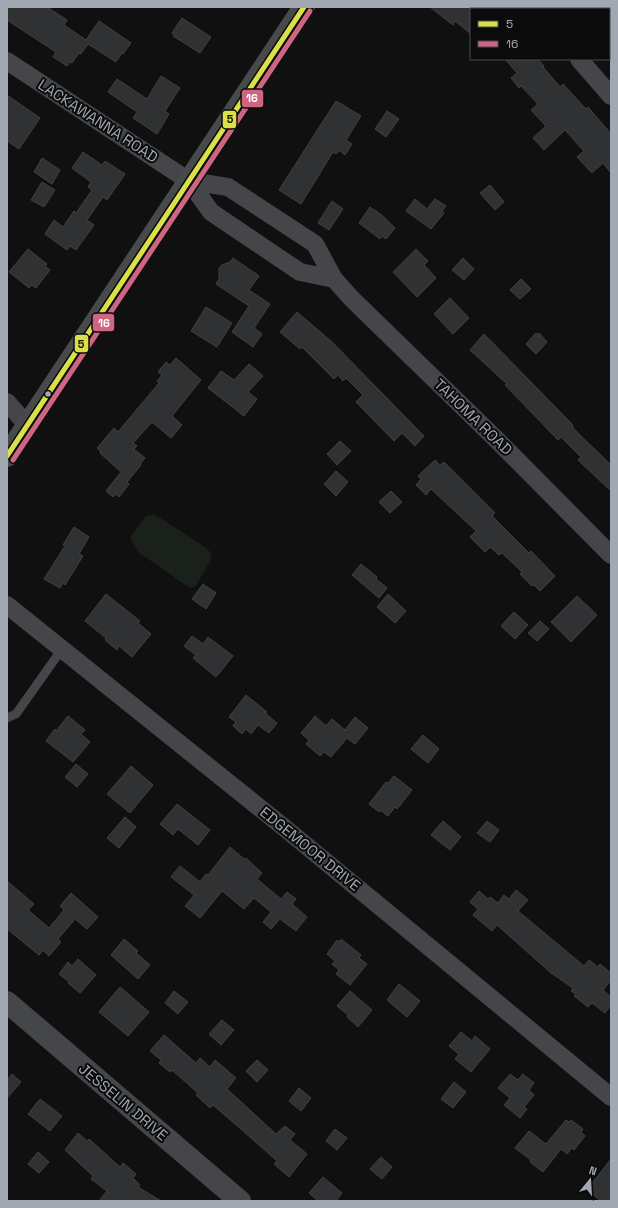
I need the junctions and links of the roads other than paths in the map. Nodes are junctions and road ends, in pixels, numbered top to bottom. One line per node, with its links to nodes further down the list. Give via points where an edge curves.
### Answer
1 (304, 7): 5 (main road)
2 (580, 60): 4 (street)
3 (7, 61): 5 (street, LACKAWANNA ROAD)
4 (611, 96)
5 (189, 181): 6 (street, via 211,212 300,272); 6 (street, TAHOMA ROAD, via 228,187 315,244); 8 (main road)
6 (334, 279): 10 (street, TAHOMA ROAD)
7 (7, 402): 8 (street)
8 (27, 424): 9 (main road)
9 (7, 456)
10 (611, 555)
11 (7, 605): 12 (street, EDGEMOOR DRIVE)
12 (62, 649): 13 (lane, via 16,714); 15 (street, EDGEMOOR DRIVE, via 280,824)
13 (7, 718)
14 (7, 1002): 16 (street, JESSELIN DRIVE)
15 (611, 1097)
16 (240, 1201)

